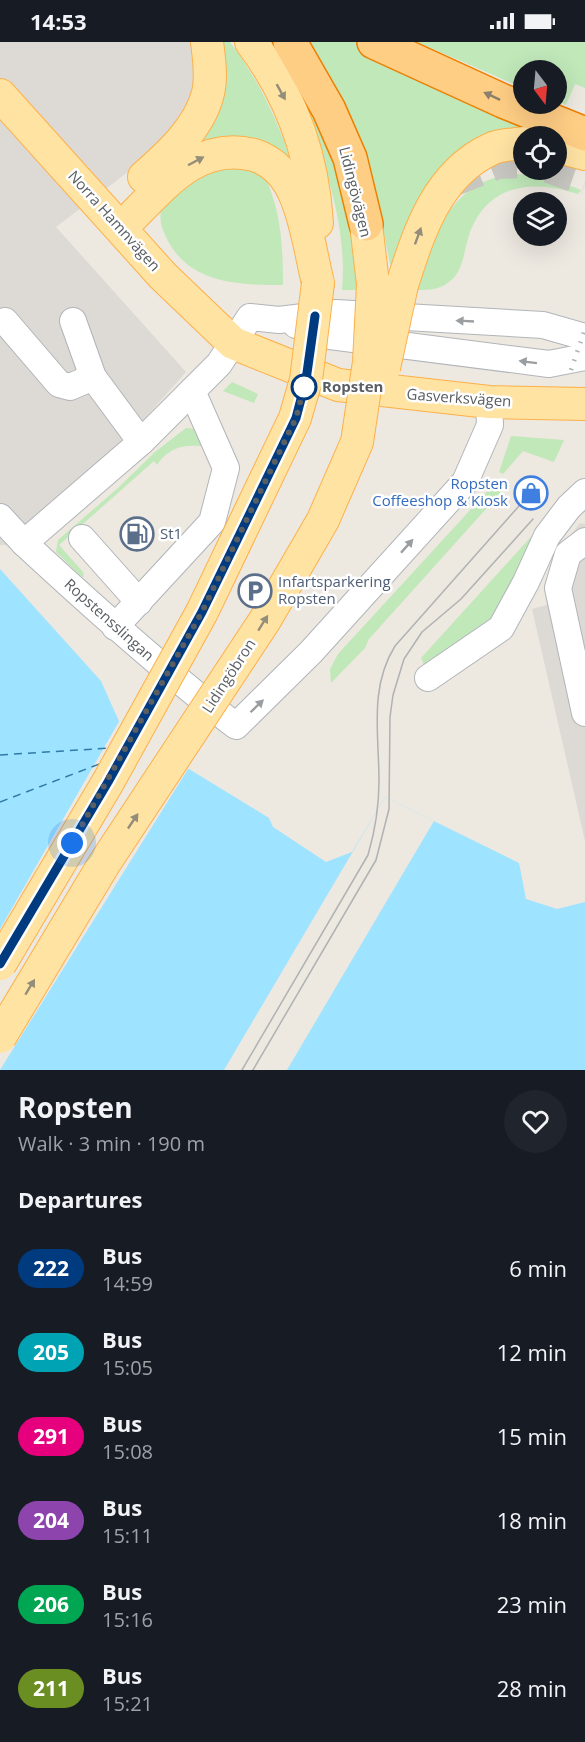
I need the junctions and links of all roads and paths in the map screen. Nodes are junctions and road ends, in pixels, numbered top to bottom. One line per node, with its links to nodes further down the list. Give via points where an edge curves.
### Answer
1 (207, 42): 10 (main road, via 208,93 195,121)
2 (251, 42): 12 (main road, one-way to 12, via 287,104 308,156 316,197)
3 (290, 42): 11 (highway, Lidingövägen, via 329,110 350,158)
4 (374, 42): 6 (highway, one-way to 4, via 503,102)
5 (0, 95): 10 (main road, Norra Hamnvägen)
6 (585, 134)
7 (513, 144): 13 (main road, Lidingöbron, one-way to 7, via 442,190 462,166 493,147)
8 (567, 149): 9 (main road)
9 (585, 154)
10 (114, 220): 12 (main road, one-way to 12, via 207,155 226,151 261,158 278,168 296,195); 18 (main road, Norra Hamnvägen, via 163,276)
11 (366, 224): 13 (main road, Lidingövägen)
12 (318, 283): 34 (main road, bridge, via 307,371 296,418 202,612 108,782)
13 (387, 284): 35 (main road, Lidingöbron, one-way to 13, bridge, via 104,864 265,620 323,520 373,408)
14 (279, 320): 17 (street, one-way to 14, via 543,326 336,313); 18 (street, via 250,318); 19 (street, one-way to 14, via 549,364 330,336)
15 (5, 321): 20 (street, via 59,384 70,387)
16 (73, 321): 20 (street)
17 (585, 337)
18 (233, 343): 21 (street); 22 (main road, Gasverksvägen, via 338,385)
19 (585, 357)
20 (93, 377): 24 (street)
21 (192, 391): 24 (street); 30 (street, via 226,468 212,522)
22 (489, 402): 23 (main road, Gasverksvägen); 31 (street, Ropstensslingan, one-way to 22, via 236,726 311,652 465,482 490,425)
23 (585, 404)
24 (141, 441): 29 (street)
25 (585, 492): 32 (street, via 568,507 547,536 501,628)
26 (1, 519): 29 (street, Ropstensslingan)
27 (82, 538): 30 (street)
28 (585, 541): 33 (street, via 568,554 558,588)
29 (24, 543): 31 (street, Ropstensslingan)
30 (138, 602): 31 (street)
31 (115, 627)
32 (428, 678)
33 (585, 713)
34 (0, 964)
35 (0, 1037)

